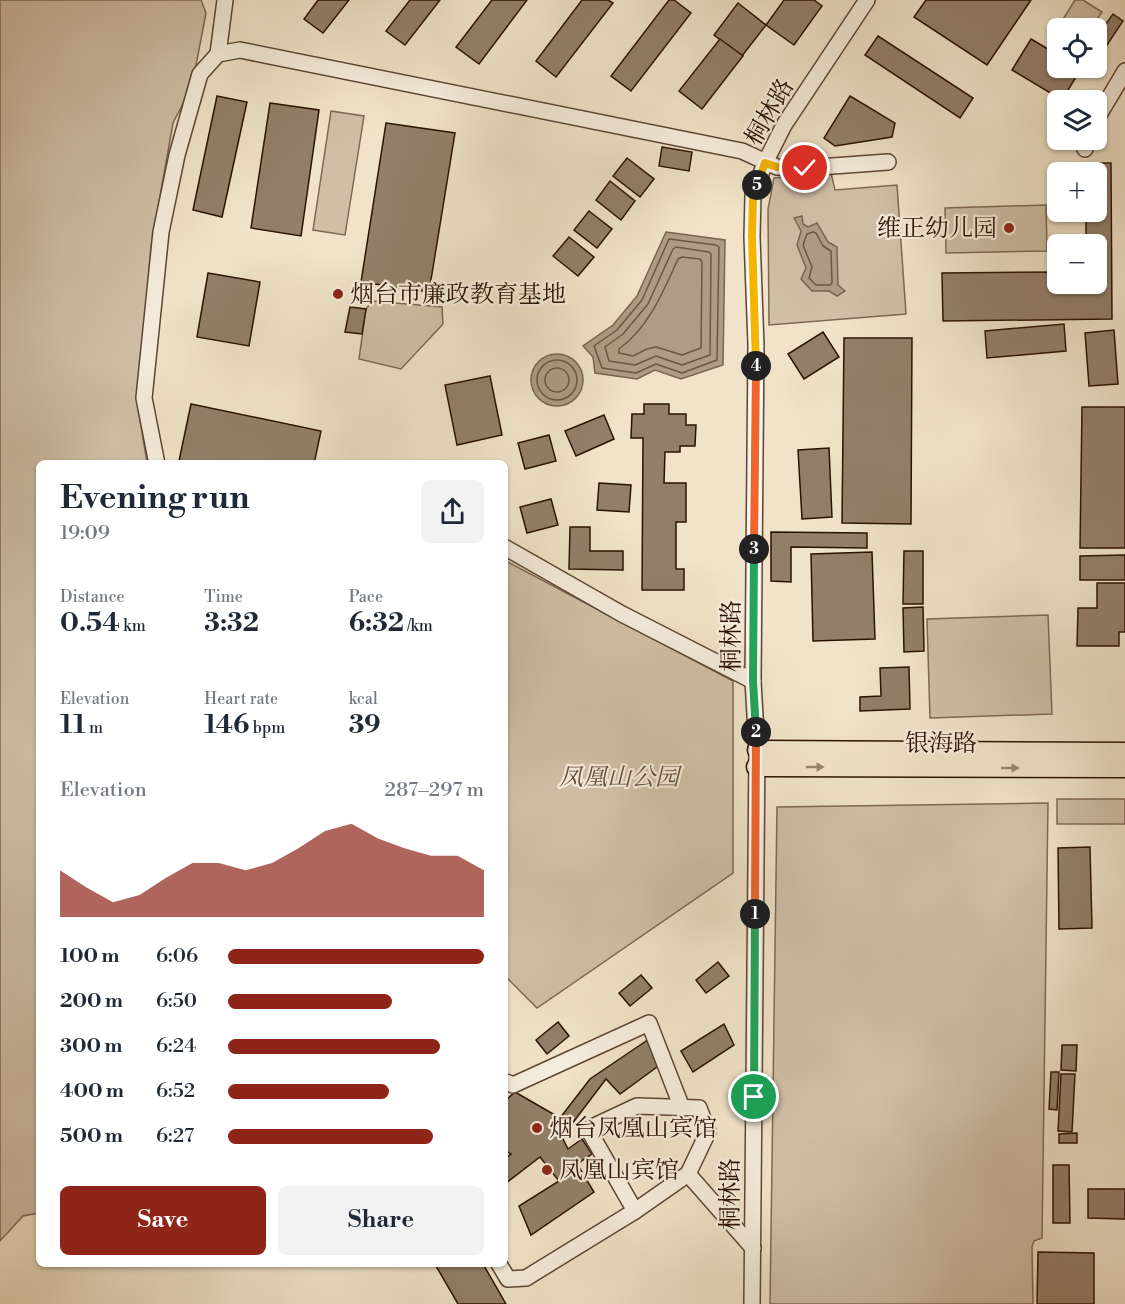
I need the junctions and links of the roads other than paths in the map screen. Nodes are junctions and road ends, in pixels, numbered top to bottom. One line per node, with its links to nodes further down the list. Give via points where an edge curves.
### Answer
1 (225, 0): 3 (street)
2 (867, 0): 7 (street, 桐林路, via 784,124)
3 (218, 54): 7 (street, via 240,50 742,151); 8 (street, via 200,74 161,232 144,399)
4 (1125, 71): 5 (street)
5 (1107, 101)
6 (888, 162): 7 (street, via 805,168)
7 (765, 163): 10 (street, 桐林路, via 753,195 752,226 756,345)
8 (156, 460)
9 (508, 549): 10 (street, via 622,614)
10 (753, 681): 12 (street, 桐林路)
11 (1125, 752): 12 (main road, 银海路)
12 (757, 759): 13 (main road, 银海路, one-way to 13); 18 (street, 桐林路)
13 (1125, 768)
14 (508, 1083): 15 (street, via 513,1085 649,1023)
15 (682, 1108): 16 (street, via 699,1108 708,1132); 17 (street, via 637,1106 588,1129)
16 (688, 1174): 17 (street); 18 (street)
17 (635, 1211): 19 (street, via 526,1278 508,1280)
18 (753, 1248): 20 (street, 桐林路)
19 (500, 1267)
20 (752, 1304)

